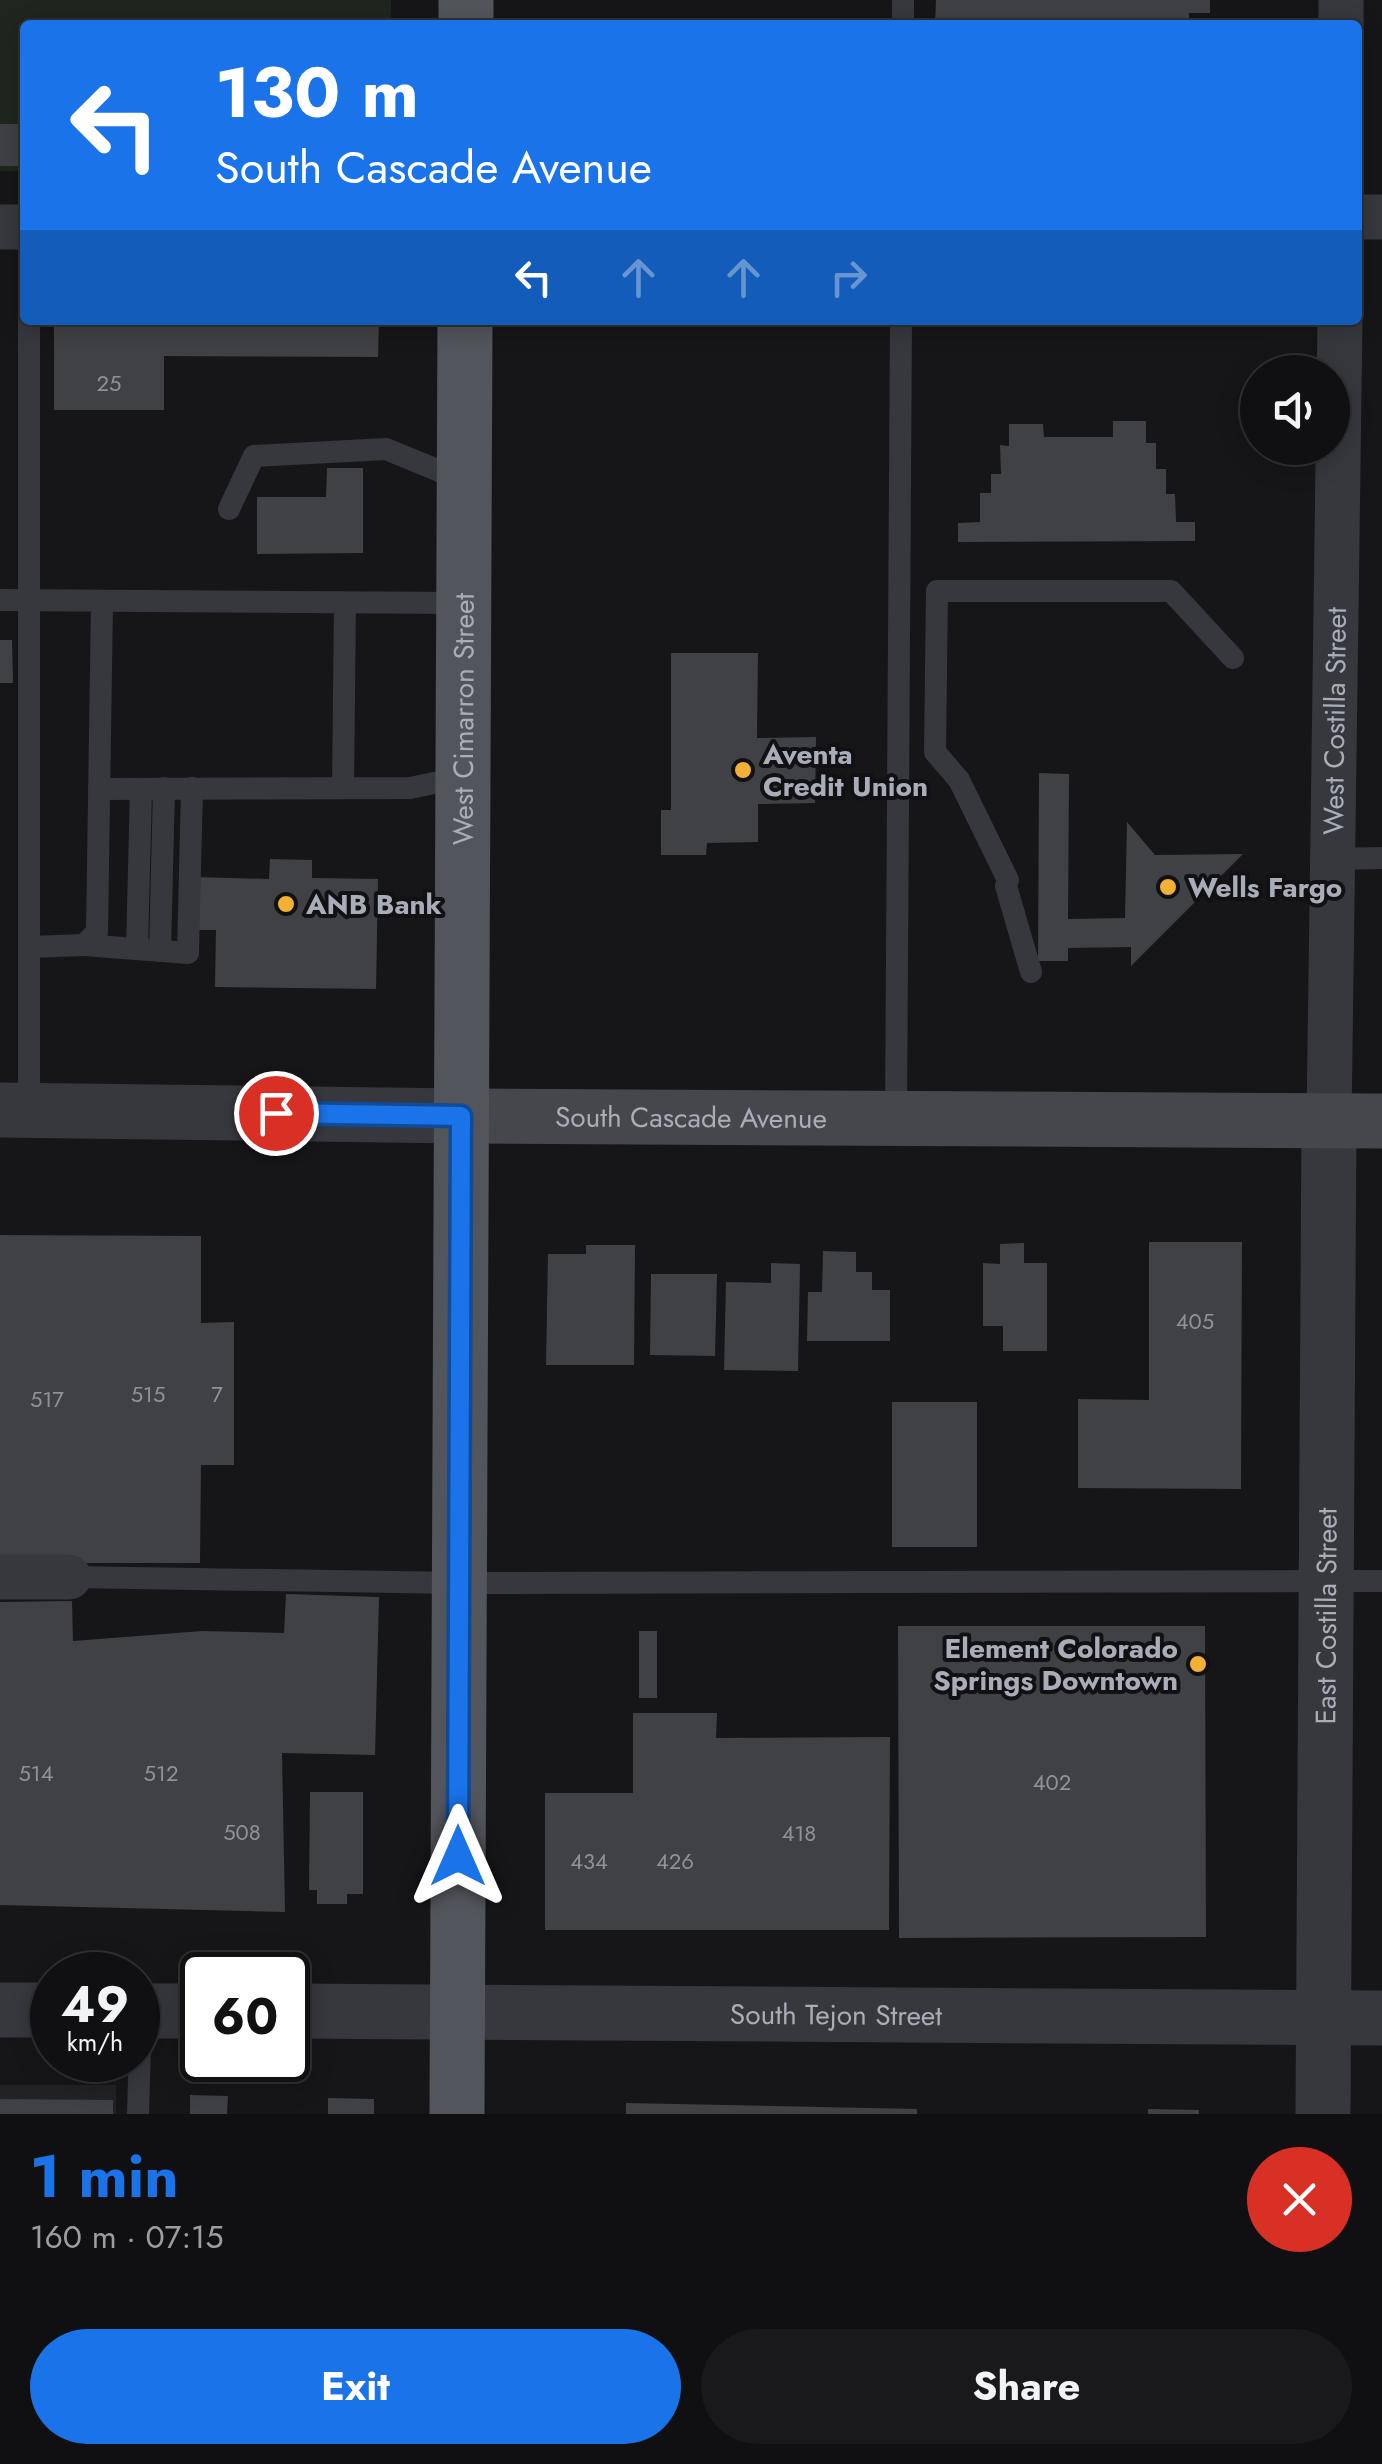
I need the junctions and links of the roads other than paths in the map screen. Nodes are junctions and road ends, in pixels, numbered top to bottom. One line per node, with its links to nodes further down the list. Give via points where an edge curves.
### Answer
1 (30, 325): 8 (lane)
2 (464, 325): 5 (main road, West Cimarron Street)
3 (901, 325): 26 (lane)
4 (1340, 325): 19 (street, West Costilla Street)
5 (464, 482): 6 (lane, via 386,449 254,456); 11 (main road, West Cimarron Street)
6 (229, 510)
7 (0, 600): 8 (lane)
8 (31, 602): 9 (lane); 21 (lane)
9 (102, 602): 10 (lane); 16 (lane)
10 (344, 603): 11 (lane); 15 (lane)
11 (464, 603): 13 (main road, West Cimarron Street)
12 (1234, 658): 23 (lane, via 1171,592 937,591 935,752 959,780 1007,883)
13 (462, 777): 15 (lane, via 410,788); 25 (main road, West Cimarron Street)
14 (192, 788): 15 (lane); 17 (lane); 22 (lane, via 188,953)
15 (343, 788)
16 (99, 789): 17 (lane); 20 (lane, via 97,932)
17 (152, 789): 22 (lane)
18 (1382, 858): 19 (lane)
19 (1333, 859): 27 (street, West Costilla Street)
20 (84, 945): 21 (lane); 22 (lane)
21 (30, 947): 24 (lane)
22 (148, 950)
23 (1030, 972)
24 (14, 1110): 25 (street, South Cascade Avenue)
25 (461, 1116): 26 (main road, South Cascade Avenue); 32 (main road, West Cimarron Street)
26 (896, 1118): 27 (main road, South Cascade Avenue)
27 (1356, 1121): 30 (street, East Costilla Street)
28 (0, 1577): 29 (street)
29 (69, 1577): 32 (lane)
30 (1326, 1581): 31 (lane); 32 (lane); 37 (street, East Costilla Street)
31 (1382, 1581)
32 (459, 1583): 36 (main road, West Cimarron Street)
33 (0, 2010): 34 (street)
34 (30, 2010)
35 (310, 2011): 36 (street, South Tejon Street)
36 (458, 2012): 37 (street, South Tejon Street); 41 (main road, West Cimarron Street)
37 (1324, 2017): 38 (street, South Tejon Street); 42 (street, East Costilla Street)
38 (1382, 2018)
39 (138, 2082): 40 (lane)
40 (138, 2114)
41 (457, 2114)
42 (1324, 2114)

